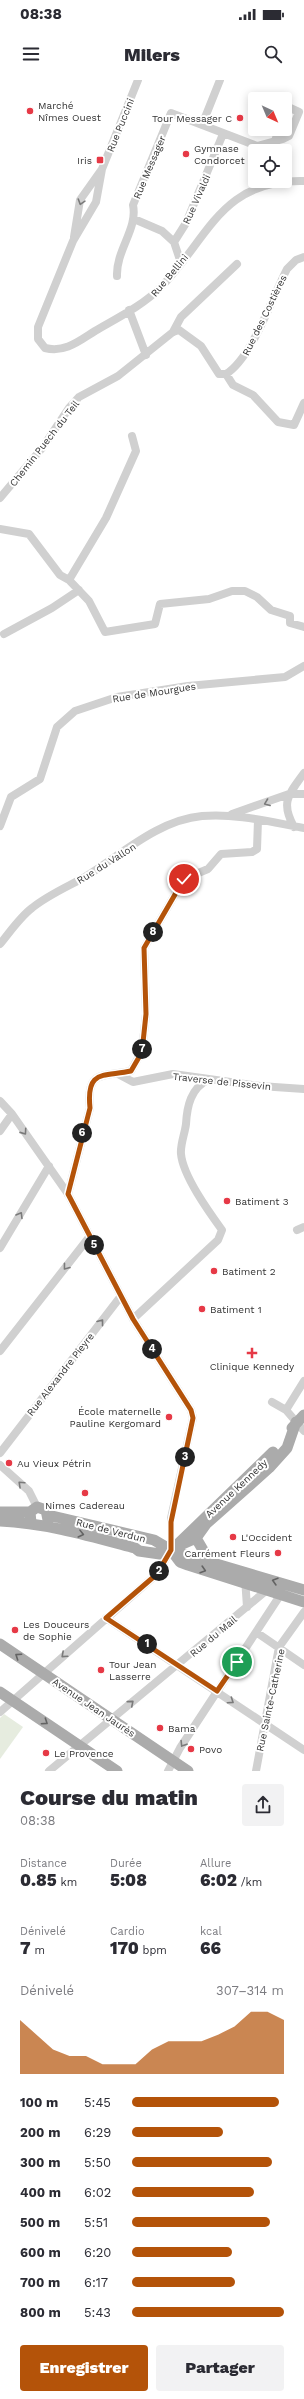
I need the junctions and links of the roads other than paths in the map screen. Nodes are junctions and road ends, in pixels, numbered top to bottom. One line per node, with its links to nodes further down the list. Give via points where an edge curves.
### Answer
1 (138, 80): 10 (street, Rue Puccini)
2 (220, 80): 4 (street)
3 (292, 109): 5 (street, Rue Messager, via 299,112)
4 (202, 125): 6 (street, Rue Messager); 12 (street, Rue Messager, via 171,113 133,205)
5 (292, 129)
6 (224, 134): 9 (street, Rue Messager, via 257,146); 14 (street, Rue Vivaldi, via 186,223)
7 (277, 136): 9 (street)
8 (289, 136): 9 (street, Rue Messager)
9 (275, 141)
10 (102, 169): 13 (street, Rue Puccini, via 96,202); 13 (street, Rue Puccini, one-way to 13, via 80,200)
11 (304, 181): 16 (street, Rue Bellini, via 277,183 251,192 232,203 210,224)
12 (134, 219): 14 (street, via 162,231); 18 (street, Rue Messager, via 117,264)
13 (73, 242): 20 (street, Rue Puccini)
14 (174, 242): 16 (street)
15 (304, 257): 23 (street, Rue des Costières, via 296,260 287,269 247,352 236,367)
16 (180, 262): 19 (street, Rue Bellini, via 162,287 148,300)
17 (237, 264): 21 (street, Chemin Puech du Teil, via 181,317)
18 (117, 276)
19 (129, 310): 20 (street, Rue Bellini, via 67,348 45,348 38,339); 22 (street)
20 (38, 328)
21 (173, 332): 22 (street, Chemin Puech du Teil); 23 (street, via 183,331 192,338 201,346 219,374)
22 (146, 355): 26 (street, Chemin Puech du Teil, via 118,376 79,397 43,447)
23 (226, 374): 24 (street, via 233,384 253,395 278,422 294,425)
24 (304, 403)
25 (132, 436): 28 (street, via 136,451 106,518)
26 (0, 498)
27 (0, 529): 28 (street, via 29,534 60,575)
28 (69, 580): 29 (street)
29 (79, 590): 30 (street, via 89,601 105,632 155,624 160,604 209,599 232,591 244,591 271,610 290,616 290,623); 31 (street)
30 (304, 626)
31 (4, 634)
32 (304, 666): 38 (street, Rue de Mourgues, via 285,677 188,686 117,697 75,711 57,727 40,779 11,797)
33 (304, 774): 34 (street)
34 (289, 794): 35 (street, Rue du Vallon); 36 (street, Rue du Vallon, one-way to 36); 39 (street, via 286,811)
35 (304, 794)
36 (229, 815): 37 (street, Rue du Vallon); 41 (street, Rue du Vallon, via 201,816 156,830 31,908)
37 (258, 820): 39 (street, Rue du Vallon); 42 (street, via 257,849 252,852 221,854 208,869 184,879 144,948 146,1014 142,1052 131,1071)
38 (0, 826)
39 (294, 827): 40 (street, Rue du Vallon)
40 (304, 828)
41 (0, 944)
42 (118, 1074): 43 (street, Traverse de Pissevin, via 133,1082 173,1074); 49 (street, via 100,1074 93,1081 89,1098 90,1108)
43 (208, 1080): 44 (street, Traverse de Pissevin); 53 (street, via 201,1084 187,1107 180,1154 195,1190 222,1230 218,1240)
44 (304, 1088)
45 (0, 1101): 46 (street)
46 (12, 1114): 47 (street); 48 (street, one-way to 48)
47 (0, 1131)
48 (49, 1166): 49 (street); 51 (street, one-way to 48)
49 (68, 1194): 50 (street)
50 (90, 1236): 52 (street); 54 (street, one-way to 54)
51 (0, 1248)
52 (121, 1296): 53 (street); 60 (street, Rue Alexandre Pieyre, one-way to 52)
53 (133, 1319): 68 (street, via 191,1410 193,1418 171,1522)
54 (0, 1351)
55 (304, 1381): 57 (street)
56 (272, 1402): 57 (street)
57 (286, 1410): 58 (street)
58 (300, 1418): 59 (street); 67 (main road, Avenue Kennedy, via 286,1448 268,1468 206,1524); 68 (main road, Avenue Kennedy, via 264,1461)
59 (304, 1431)
60 (0, 1453)
61 (0, 1465): 63 (street, one-way to 61, via 29,1491)
62 (0, 1512): 63 (main road, Rue de Verdun)
63 (33, 1514): 64 (main road, Rue de Verdun, via 44,1508); 65 (main road, Rue de Verdun); 66 (main road, Rue de Verdun, via 38,1526)
64 (48, 1515): 66 (main road, via 48,1521); 68 (main road, Rue de Verdun, via 154,1540)
65 (0, 1521)
66 (43, 1525): 68 (main road, Rue de Verdun, one-way to 68, via 135,1548 141,1546)
67 (196, 1538): 68 (main road); 69 (main road)
68 (171, 1550): 69 (main road); 70 (main road, one-way to 70, via 180,1562 186,1565); 77 (street, via 157,1574)
69 (210, 1562): 70 (main road)
70 (245, 1578): 71 (main road); 72 (main road, one-way to 70); 75 (street)
71 (268, 1590): 73 (main road); 75 (street, Rue du Mail)
72 (304, 1590)
73 (281, 1594): 74 (main road); 78 (street)
74 (304, 1602)
75 (247, 1607): 81 (street, Rue du Mail)
76 (304, 1612): 80 (street, Rue Sainte-Catherine)
77 (106, 1618): 81 (street); 83 (street, one-way to 83)
78 (256, 1632): 80 (street); 84 (street)
79 (0, 1644): 83 (main road, Avenue Jean Jaurès, one-way to 79)
80 (279, 1647): 82 (street); 89 (street, Rue Sainte-Catherine)
81 (178, 1665): 84 (street); 88 (street, Rue du Mail, one-way to 81)
82 (304, 1665)
83 (44, 1673): 86 (street); 88 (main road, Avenue Jean Jaurès)
84 (217, 1691): 89 (street, one-way to 89); 92 (street, one-way to 92, via 180,1748)
85 (0, 1692): 86 (main road)
86 (12, 1700): 87 (street); 90 (main road, one-way to 90)
87 (0, 1712)
88 (112, 1719): 90 (street, Rue du Mail); 92 (main road, Avenue Jean Jaurès)
89 (264, 1724): 91 (street); 96 (street, Rue Sainte-Catherine)
90 (80, 1746): 93 (street, Rue du Mail); 94 (main road)
91 (304, 1750)
92 (172, 1766): 95 (main road, Avenue Jean Jaurès)
93 (49, 1771)
94 (117, 1771)
95 (188, 1771)
96 (256, 1771)

